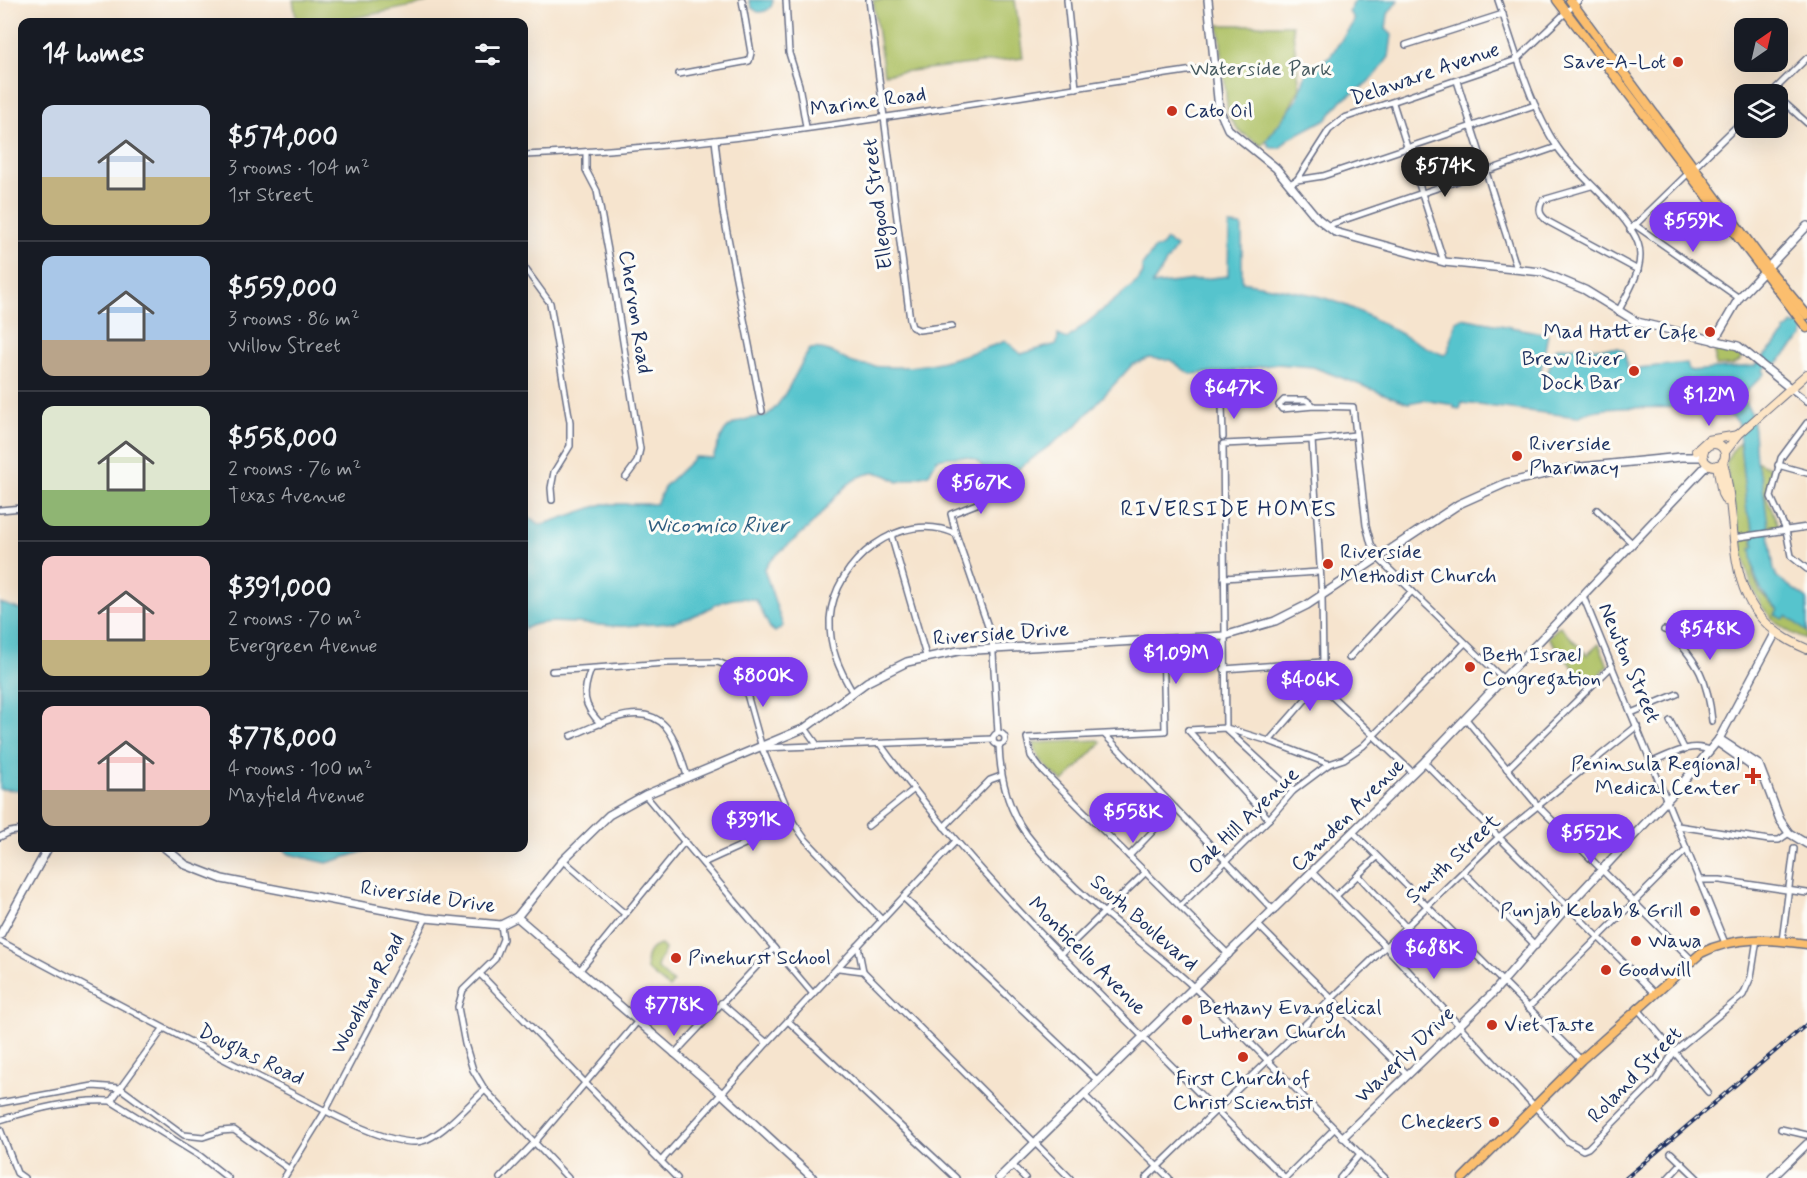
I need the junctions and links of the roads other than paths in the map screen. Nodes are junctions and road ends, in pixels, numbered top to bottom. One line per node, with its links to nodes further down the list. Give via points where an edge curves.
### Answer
1 (742, 0): 15 (street, via 749,61)
2 (786, 0): 24 (street, via 789,53)
3 (869, 0): 22 (street, Ellegood Street)
4 (1067, 0): 18 (street)
5 (1208, 0): 14 (street)
6 (1498, 0): 10 (street)
7 (1557, 0): 9 (main road)
8 (1575, 2): 9 (street, Delaware Avenue); 32 (main road)
9 (1566, 13): 12 (street, Delaware Avenue); 34 (main road)
10 (1503, 14): 11 (street); 12 (street)
11 (1406, 45)
12 (1520, 58): 16 (street, Delaware Avenue); 20 (street)
13 (1807, 58): 17 (street)
14 (1215, 67): 18 (street, Marine Road); 36 (street, via 1224,124)
15 (679, 74)
16 (1457, 81): 19 (street, Delaware Avenue); 25 (street)
17 (1783, 84)
18 (1076, 88): 22 (street, Marine Road)
19 (1392, 102): 29 (street); 35 (street, Delaware Avenue, via 1344,118 1335,125)
20 (1535, 105): 25 (street); 28 (street)
21 (1788, 107): 23 (street)
22 (884, 117): 24 (street, Marine Road); 50 (street, Ellegood Street, via 912,327 919,330)
23 (1807, 123)
24 (806, 127): 27 (street, Marine Road)
25 (1473, 127): 29 (street); 33 (street)
26 (1734, 128): 32 (street)
27 (715, 140): 30 (street, Marine Road); 58 (street, via 723,212)
28 (1557, 147): 33 (street); 37 (street)
29 (1408, 148): 35 (street, via 1311,180); 38 (street)
30 (586, 152): 31 (street, Marine Road); 72 (street, Chervon Road, via 586,170 597,191 612,272 638,439 637,462)
31 (528, 155)
32 (1695, 168): 34 (street); 45 (main road)
33 (1487, 172): 38 (street); 43 (street)
34 (1688, 175): 41 (street); 45 (main road)
35 (1297, 180): 36 (street, Delaware Avenue)
36 (1290, 184): 39 (street)
37 (1591, 186): 41 (street); 44 (street, via 1543,200 1540,214)
38 (1422, 194): 39 (street); 42 (street)
39 (1326, 226): 42 (street, via 1353,239)
40 (1807, 226): 45 (street)
41 (1633, 227): 44 (street, via 1638,244); 47 (street)
42 (1444, 262): 43 (street)
43 (1517, 269): 48 (street, via 1553,276)
44 (1638, 270): 48 (street)
45 (1766, 271): 47 (street); 49 (main road)
46 (528, 273): 74 (street, via 549,303 570,422 570,446 554,472)
47 (1739, 298): 52 (street)
48 (1618, 312): 52 (street, via 1647,326)
49 (1802, 315): 51 (main road)
50 (952, 326)
51 (1807, 328)
52 (1714, 341): 54 (street, via 1738,346)
53 (1806, 377): 54 (main road)
54 (1790, 388): 55 (street); 61 (main road)
55 (1807, 400)
56 (1222, 405): 62 (street)
57 (1314, 406): 57 (street, via 1282,409 1279,405 1284,400 1306,399); 60 (street, via 1353,407)
58 (762, 411)
59 (1807, 423): 70 (street)
60 (1355, 435): 63 (street); 84 (street, via 1368,536)
61 (1738, 435): 64 (main road); 66 (main road, via 1708,441); 67 (main road)
62 (1222, 437)
63 (1312, 440): 86 (street); 87 (street, via 1223,444)
64 (1714, 444): 65 (main road); 67 (main road)
65 (1706, 448): 66 (street, Riverside Drive); 69 (main road)
66 (1696, 451): 68 (street, Riverside Drive)
67 (1725, 452): 69 (main road)
68 (1681, 457): 69 (street, Riverside Drive); 84 (street, Riverside Drive, via 1571,468 1506,483 1459,504)
69 (1713, 462): 82 (main road, via 1728,506); 83 (street, Camden Avenue)
70 (1778, 465): 71 (street); 79 (street, via 1772,497)
71 (1807, 473)
72 (626, 477)
73 (978, 496): 80 (street, via 979,503 951,514)
74 (552, 500)
75 (18, 508): 76 (street)
76 (0, 510)
77 (1597, 510): 83 (street)
78 (1807, 527): 79 (street)
79 (1786, 530): 82 (street); 85 (street, via 1791,555)
80 (956, 534): 81 (street, via 926,525); 96 (street)
81 (891, 535): 98 (street); 108 (street, via 862,555 835,598 831,617 833,651)
82 (1733, 538): 92 (main road, via 1743,587 1754,608)
83 (1632, 543): 89 (street, Camden Avenue)
84 (1378, 557): 88 (street); 90 (street, Riverside Drive)
85 (1807, 569)
86 (1319, 572): 87 (street); 90 (street)
87 (1224, 578): 93 (street)
88 (1412, 591): 95 (street); 99 (street)
89 (1583, 596): 101 (street, Newton Street); 106 (street, Camden Avenue)
90 (1322, 597): 93 (street, Riverside Drive, via 1275,621); 100 (street)
91 (1664, 630): 113 (street, via 1700,667)
92 (1776, 632): 97 (main road); 123 (street, Waverly Drive)
93 (1224, 636): 94 (street, Riverside Drive); 103 (street)
94 (1163, 640): 96 (street, Riverside Drive); 119 (street, via 1165,730)
95 (1465, 643): 106 (street); 120 (street, Oak Hill Avenue)
96 (994, 649): 98 (street, Riverside Drive); 118 (street)
97 (1807, 649)
98 (926, 656): 108 (street, Riverside Drive, via 897,666)
99 (1349, 658)
100 (1323, 662): 103 (street); 107 (street)
101 (1612, 666): 110 (street, Newton Street); 134 (street)
102 (591, 669): 105 (street); 114 (street, via 583,698); 128 (street, via 666,663 727,664 745,687)
103 (1224, 669): 117 (street)
104 (1336, 670): 107 (street)
105 (552, 671)
106 (1504, 680): 111 (street, Camden Avenue)
107 (1319, 684): 120 (street); 124 (street)
108 (853, 693): 116 (street, Riverside Drive)
109 (1677, 694): 110 (street)
110 (1631, 713): 115 (street, Newton Street)
111 (1466, 719): 131 (street, Camden Avenue); 134 (street)
112 (1670, 721): 129 (street)
113 (1712, 721)
114 (601, 724): 121 (street); 137 (street, via 636,714 660,721 672,736)
115 (1637, 726): 132 (street, Newton Street); 142 (street, Smith Street)
116 (805, 728): 127 (street); 128 (street, Riverside Drive)
117 (1226, 729): 124 (street); 139 (street); 144 (street, via 1188,730)
118 (998, 733): 122 (street); 126 (street, South Boulevard, via 1004,738)
119 (1105, 735): 143 (street); 161 (street, via 1027,738 1029,752 1040,768)
120 (1374, 735): 133 (street, Oak Hill Avenue, via 1355,752); 135 (street)
121 (572, 736)
122 (993, 739): 125 (street); 126 (street)
123 (1719, 739): 130 (street, Waverly Drive); 150 (street, via 1720,744 1764,780)
124 (1269, 741): 133 (street)
125 (880, 744): 127 (street); 138 (street, Monticello Avenue)
126 (999, 745): 136 (street, South Boulevard)
127 (818, 746): 128 (street)
128 (762, 748): 137 (street, Riverside Drive); 145 (street)
129 (1684, 750): 130 (street, via 1698,746); 132 (street)
130 (1710, 751): 141 (street, Waverly Drive)
131 (1424, 762): 135 (street, Camden Avenue); 153 (street)
132 (1652, 762): 141 (street, Newton Street)
133 (1329, 764): 139 (street, Oak Hill Avenue)
134 (1507, 769): 142 (street)
135 (1413, 773): 151 (street, Camden Avenue)
136 (1001, 776): 148 (street, via 990,780); 181 (street, South Boulevard, via 1012,810 1027,835)
137 (688, 778): 140 (street, Riverside Drive)
138 (913, 790): 146 (street); 148 (street, Monticello Avenue)
139 (1293, 791): 144 (street, Oak Hill Avenue)
140 (645, 795): 154 (street); 163 (street, Riverside Drive, via 592,828)
141 (1666, 803): 147 (street, Newton Street); 166 (street, Waverly Drive)
142 (1538, 806): 153 (street, Smith Street); 166 (street)
143 (1175, 808): 161 (street); 164 (street)
144 (1269, 819): 164 (street, Oak Hill Avenue)
145 (793, 822): 165 (street); 185 (street)
146 (868, 826)
147 (1678, 826): 150 (street, via 1774,840); 157 (street, Newton Street)
148 (944, 827): 155 (street, Monticello Avenue)
149 (18, 831): 152 (street)
150 (1789, 832): 156 (street)
151 (1354, 833): 162 (street); 169 (street, Camden Avenue)
152 (0, 837)
153 (1499, 837): 168 (street, Smith Street); 179 (street)
154 (685, 841): 165 (street); 182 (street)
155 (955, 842): 175 (street); 200 (street, Monticello Avenue)
156 (1807, 844)
157 (1687, 849): 171 (street, Newton Street); 176 (street)
158 (1794, 849): 172 (street)
159 (46, 852): 189 (street)
160 (170, 852): 184 (street, Riverside Drive, via 186,865 222,879)
161 (1129, 856): 167 (street)
162 (1377, 857): 170 (street); 178 (street)
163 (563, 860): 182 (street); 183 (street, Riverside Drive)
164 (1226, 860): 177 (street, Oak Hill Avenue); 180 (street)
165 (703, 863): 199 (street)
166 (1603, 871): 176 (street); 179 (street, Waverly Drive)
167 (1146, 872): 177 (street); 181 (street)
168 (1463, 872): 178 (street, Smith Street); 198 (street)
169 (1313, 873): 174 (street); 180 (street, Camden Avenue)
170 (1358, 875): 174 (street); 188 (street)
171 (1699, 880): 172 (street); 194 (street, Newton Street)
172 (1788, 891): 173 (street); 193 (street)
173 (1807, 893)
174 (1336, 896): 197 (street)
175 (904, 898): 185 (street); 226 (street)
176 (1635, 902): 190 (street); 202 (street)
177 (1180, 906): 201 (street)
178 (1425, 906): 188 (street, Smith Street); 207 (street)
179 (1568, 906): 190 (street); 198 (street, Waverly Drive)
180 (1274, 911): 187 (street, Camden Avenue)
181 (1102, 913): 200 (street); 208 (street, South Boulevard)
182 (625, 914): 204 (street)
183 (517, 917): 186 (street, Riverside Drive); 204 (street)
184 (426, 918): 186 (street, Riverside Drive); 236 (street, Woodland Road)
185 (882, 920): 196 (street)
186 (501, 925): 206 (street, via 501,948)
187 (1259, 926): 201 (street, Camden Avenue); 211 (street)
188 (1406, 926): 197 (street, Smith Street)
189 (0, 935)
190 (1599, 937): 209 (street); 213 (street)
191 (1757, 938): 193 (main road); 194 (main road); 221 (street, Roland Street, via 1749,986 1743,995)
192 (0, 941): 218 (street, Douglas Road)
193 (1782, 941): 195 (main road)
194 (1725, 943): 202 (main road)
195 (1807, 944)
196 (858, 946): 203 (street); 205 (street)
197 (1385, 946): 211 (street, Smith Street); 217 (street)
198 (1536, 946): 207 (street, Waverly Drive)
199 (774, 948): 210 (street); 212 (street)
200 (1060, 955): 219 (street, Monticello Avenue)
201 (1229, 955): 208 (street, Camden Avenue)
202 (1692, 960): 209 (main road)
203 (839, 968): 205 (street); 210 (street)
204 (580, 970): 215 (street)
205 (863, 971): 245 (street)
206 (480, 975): 227 (street); 229 (street, via 463,990 458,1007 473,1070)
207 (1502, 982): 213 (street); 217 (street, Waverly Drive)
208 (1194, 988): 219 (street, Camden Avenue); 224 (street, South Boulevard)
209 (1654, 993): 214 (main road)
210 (813, 994): 216 (street)
211 (1330, 999): 224 (street, Smith Street); 225 (street)
212 (721, 1003): 220 (street); 222 (street)
213 (1528, 1008): 223 (street)
214 (1638, 1008): 221 (street); 223 (main road)
215 (638, 1021): 222 (street); 227 (street)
216 (788, 1021): 220 (street); 261 (street)
217 (1460, 1025): 225 (street, Waverly Drive); 235 (street)
218 (163, 1029): 228 (street); 236 (street, Douglas Road)
219 (1143, 1037): 226 (street, Camden Avenue); 237 (street, Monticello Avenue)
220 (766, 1043): 231 (street)
221 (1674, 1052): 230 (street); 235 (street, Roland Street, via 1656,1080 1588,1148 1579,1149 1567,1141)
222 (674, 1054): 231 (street)
223 (1581, 1060): 235 (main road)
224 (1266, 1061): 237 (street, Smith Street); 240 (street, South Boulevard)
225 (1408, 1075): 243 (street, Waverly Drive)
226 (1098, 1082): 232 (street, Camden Avenue)
227 (585, 1083): 244 (street); 249 (street)
228 (120, 1088): 233 (street); 234 (street, via 93,1086); 253 (street, via 184,1135 203,1137 234,1130)
229 (485, 1090): 236 (street, Douglas Road, via 432,1138 416,1142 363,1127); 244 (street)
230 (1708, 1092)
231 (721, 1093): 249 (street); 260 (street)
232 (1084, 1095): 245 (street, Camden Avenue); 252 (street)
233 (111, 1101): 238 (street, via 35,1109); 255 (street)
234 (0, 1103)
235 (1534, 1106): 270 (main road)
236 (326, 1110): 253 (street, Woodland Road)
237 (1217, 1110): 252 (street, Smith Street); 267 (street, Monticello Avenue)
238 (0, 1120)
239 (0, 1129): 254 (street, via 17,1173)
240 (1334, 1129): 243 (street, South Boulevard); 267 (street)
241 (1781, 1129): 242 (street)
242 (1807, 1135)
243 (1343, 1137): 248 (street, South Boulevard)
244 (535, 1142): 257 (street); 258 (street)
245 (1034, 1143): 251 (street, Camden Avenue); 264 (street)
246 (1807, 1144): 273 (street)
247 (1671, 1153): 250 (street)
248 (1360, 1154): 268 (street); 269 (street, South Boulevard)
249 (661, 1161): 259 (street)
250 (1682, 1163): 271 (street); 272 (street)
251 (1012, 1165): 262 (street, Camden Avenue); 263 (street)
252 (1158, 1166): 265 (street, Smith Street); 266 (street)
253 (289, 1168): 256 (street, Woodland Road)
254 (24, 1178)
255 (228, 1178)
256 (284, 1178)
257 (500, 1178)
258 (568, 1178)
259 (677, 1178)
260 (813, 1178)
261 (956, 1178)
262 (999, 1178)
263 (1025, 1178)
264 (1070, 1178)
265 (1146, 1178)
266 (1169, 1178)
267 (1285, 1178)
268 (1340, 1178)
269 (1385, 1178)
270 (1463, 1178)
271 (1668, 1178)
272 (1697, 1178)
273 (1772, 1178)

